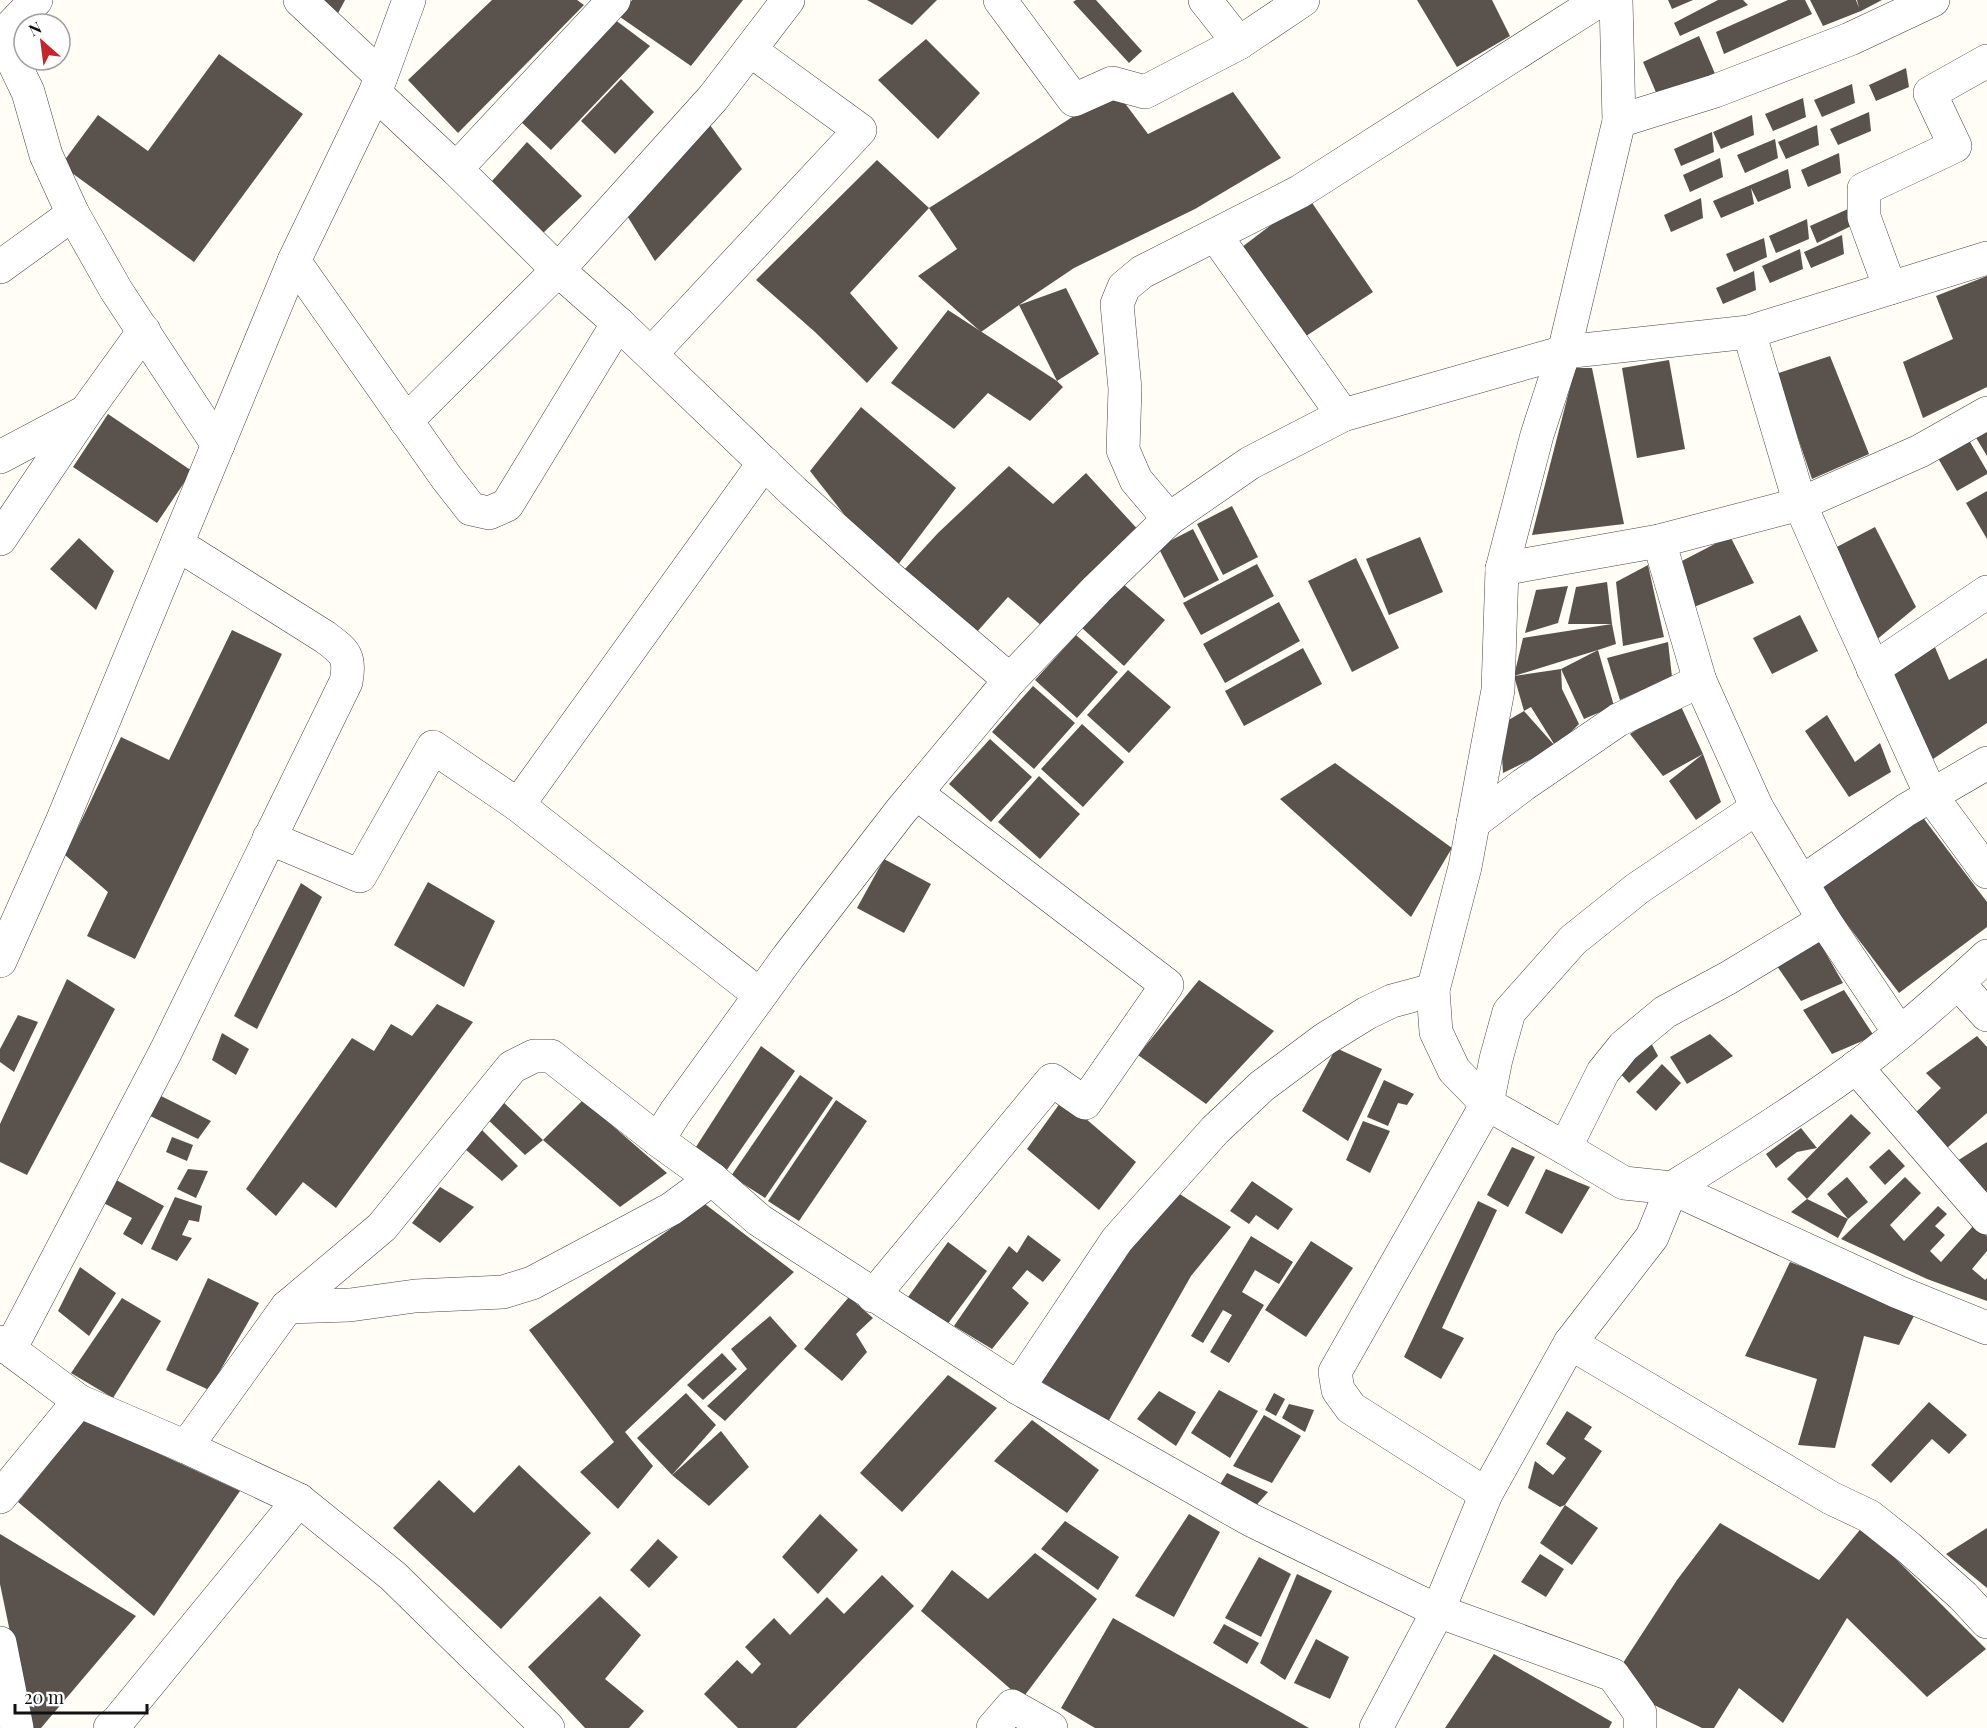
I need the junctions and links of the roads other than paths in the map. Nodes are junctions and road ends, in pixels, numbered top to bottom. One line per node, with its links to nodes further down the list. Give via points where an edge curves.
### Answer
1 (36, 0): 12 (street)
2 (300, 0): 16 (street)
3 (409, 0): 16 (street)
4 (788, 0): 14 (street)
5 (1000, 0): 13 (street, via 1074,100 1112,83 1145,92)
6 (1205, 0): 13 (street)
7 (1303, 0): 13 (street)
8 (1600, 0): 20 (street, via 1299,192)
9 (1616, 0): 17 (street)
10 (1933, 0): 17 (street, via 1850,39 1715,91)
11 (611, 1): 18 (street)
12 (0, 36): 19 (street, via 28,92 46,154)
13 (1239, 42)
14 (750, 50): 24 (street, via 713,98); 30 (street, via 860,130)
15 (1987, 61): 25 (street, via 1930,93 1955,147 1864,189 1864,217)
16 (378, 85): 18 (street); 22 (street)
17 (1619, 121): 29 (street)
18 (456, 169): 24 (street)
19 (73, 214): 23 (street); 27 (street)
20 (1215, 235): 33 (street); 39 (street, via 1142,272 1124,287 1117,304 1125,389 1123,450 1136,480)
21 (1987, 258): 25 (street)
22 (294, 261): 34 (street); 35 (street)
23 (0, 267)
24 (558, 270): 26 (street); 34 (street)
25 (1890, 288): 28 (street)
26 (618, 322): 30 (street); 34 (street, via 507,505 489,513 471,509)
27 (144, 332): 31 (street); 35 (street)
28 (1749, 332): 29 (street); 38 (street)
29 (1564, 352): 33 (street); 43 (street, via 1537,435)
30 (651, 354): 37 (street)
31 (87, 410): 36 (street); 40 (street)
32 (1987, 413): 38 (street, via 1920,451)
33 (1343, 415): 39 (street, via 1250,463)
34 (406, 421)
35 (218, 445): 42 (street)
36 (0, 457)
37 (764, 463): 46 (street); 51 (street)
38 (1800, 504): 41 (street); 45 (street)
39 (1169, 519): 46 (street)
40 (0, 539)
41 (1659, 541): 43 (street); 47 (street)
42 (177, 544): 54 (street, via 325,637 344,652 349,666 346,682); 59 (street)
43 (1502, 569): 53 (street, via 1498,690)
44 (1987, 592): 45 (street)
45 (1873, 669): 50 (street)
46 (1010, 680): 49 (street)
47 (1700, 681): 52 (street); 53 (street, via 1618,720)
48 (1987, 764): 50 (street)
49 (916, 793): 62 (street); 72 (street, via 1167,985 1085,1103 1052,1080)
50 (1932, 797): 55 (street); 56 (street, via 1906,810)
51 (518, 805): 54 (street, via 433,747 360,876); 62 (street)
52 (1757, 808): 56 (street); 66 (street, via 1638,888 1573,940 1509,1012)
53 (1473, 823): 61 (street)
54 (269, 838): 76 (street, via 166,1051)
55 (1987, 872)
56 (1802, 882): 57 (street)
57 (1824, 920): 64 (street); 68 (street, via 1665,1012 1624,1046 1603,1072)
58 (1987, 956): 60 (street)
59 (0, 961)
60 (1958, 983): 63 (street); 64 (street)
61 (1433, 990): 66 (street, via 1436,1032 1454,1070); 77 (street, via 1384,1005 1325,1039 1262,1086 1215,1130 1117,1240)
62 (760, 994): 67 (street)
63 (1987, 1015)
64 (1899, 1032): 65 (street)
65 (1856, 1067): 70 (street); 71 (street)
66 (1487, 1104): 68 (street); 80 (street, via 1335,1372 1338,1390 1351,1408)
67 (658, 1140): 69 (street); 73 (street, via 551,1056 534,1056 512,1067 382,1227)
68 (1565, 1148): 70 (street, via 1624,1183)
69 (712, 1179): 72 (street, via 759,1220); 73 (street, via 671,1209 532,1283 503,1292)
70 (1672, 1188): 74 (street, via 1898,1292); 75 (street, via 1652,1237)
71 (1987, 1218)
72 (873, 1296): 77 (street)
73 (286, 1307): 79 (street)
74 (1987, 1328)
75 (1570, 1343): 80 (street); 84 (street, via 1831,1498 1869,1516 1963,1596)
76 (5, 1345): 78 (street)
77 (1018, 1388): 83 (street, via 1251,1520)
78 (80, 1401): 79 (street); 81 (street)
79 (186, 1447): 82 (street)
80 (1486, 1494): 83 (street)
81 (0, 1497)
82 (299, 1500): 87 (street); 88 (street, via 393,1576)
83 (1438, 1611): 91 (street); 92 (street, via 1613,1675 1640,1713)
84 (1987, 1622)
85 (0, 1643): 86 (street)
86 (17, 1728)
87 (110, 1728)
88 (548, 1728)
89 (993, 1728): 90 (street, via 1012,1706)
90 (1051, 1728)
91 (1376, 1728)
92 (1640, 1728)

